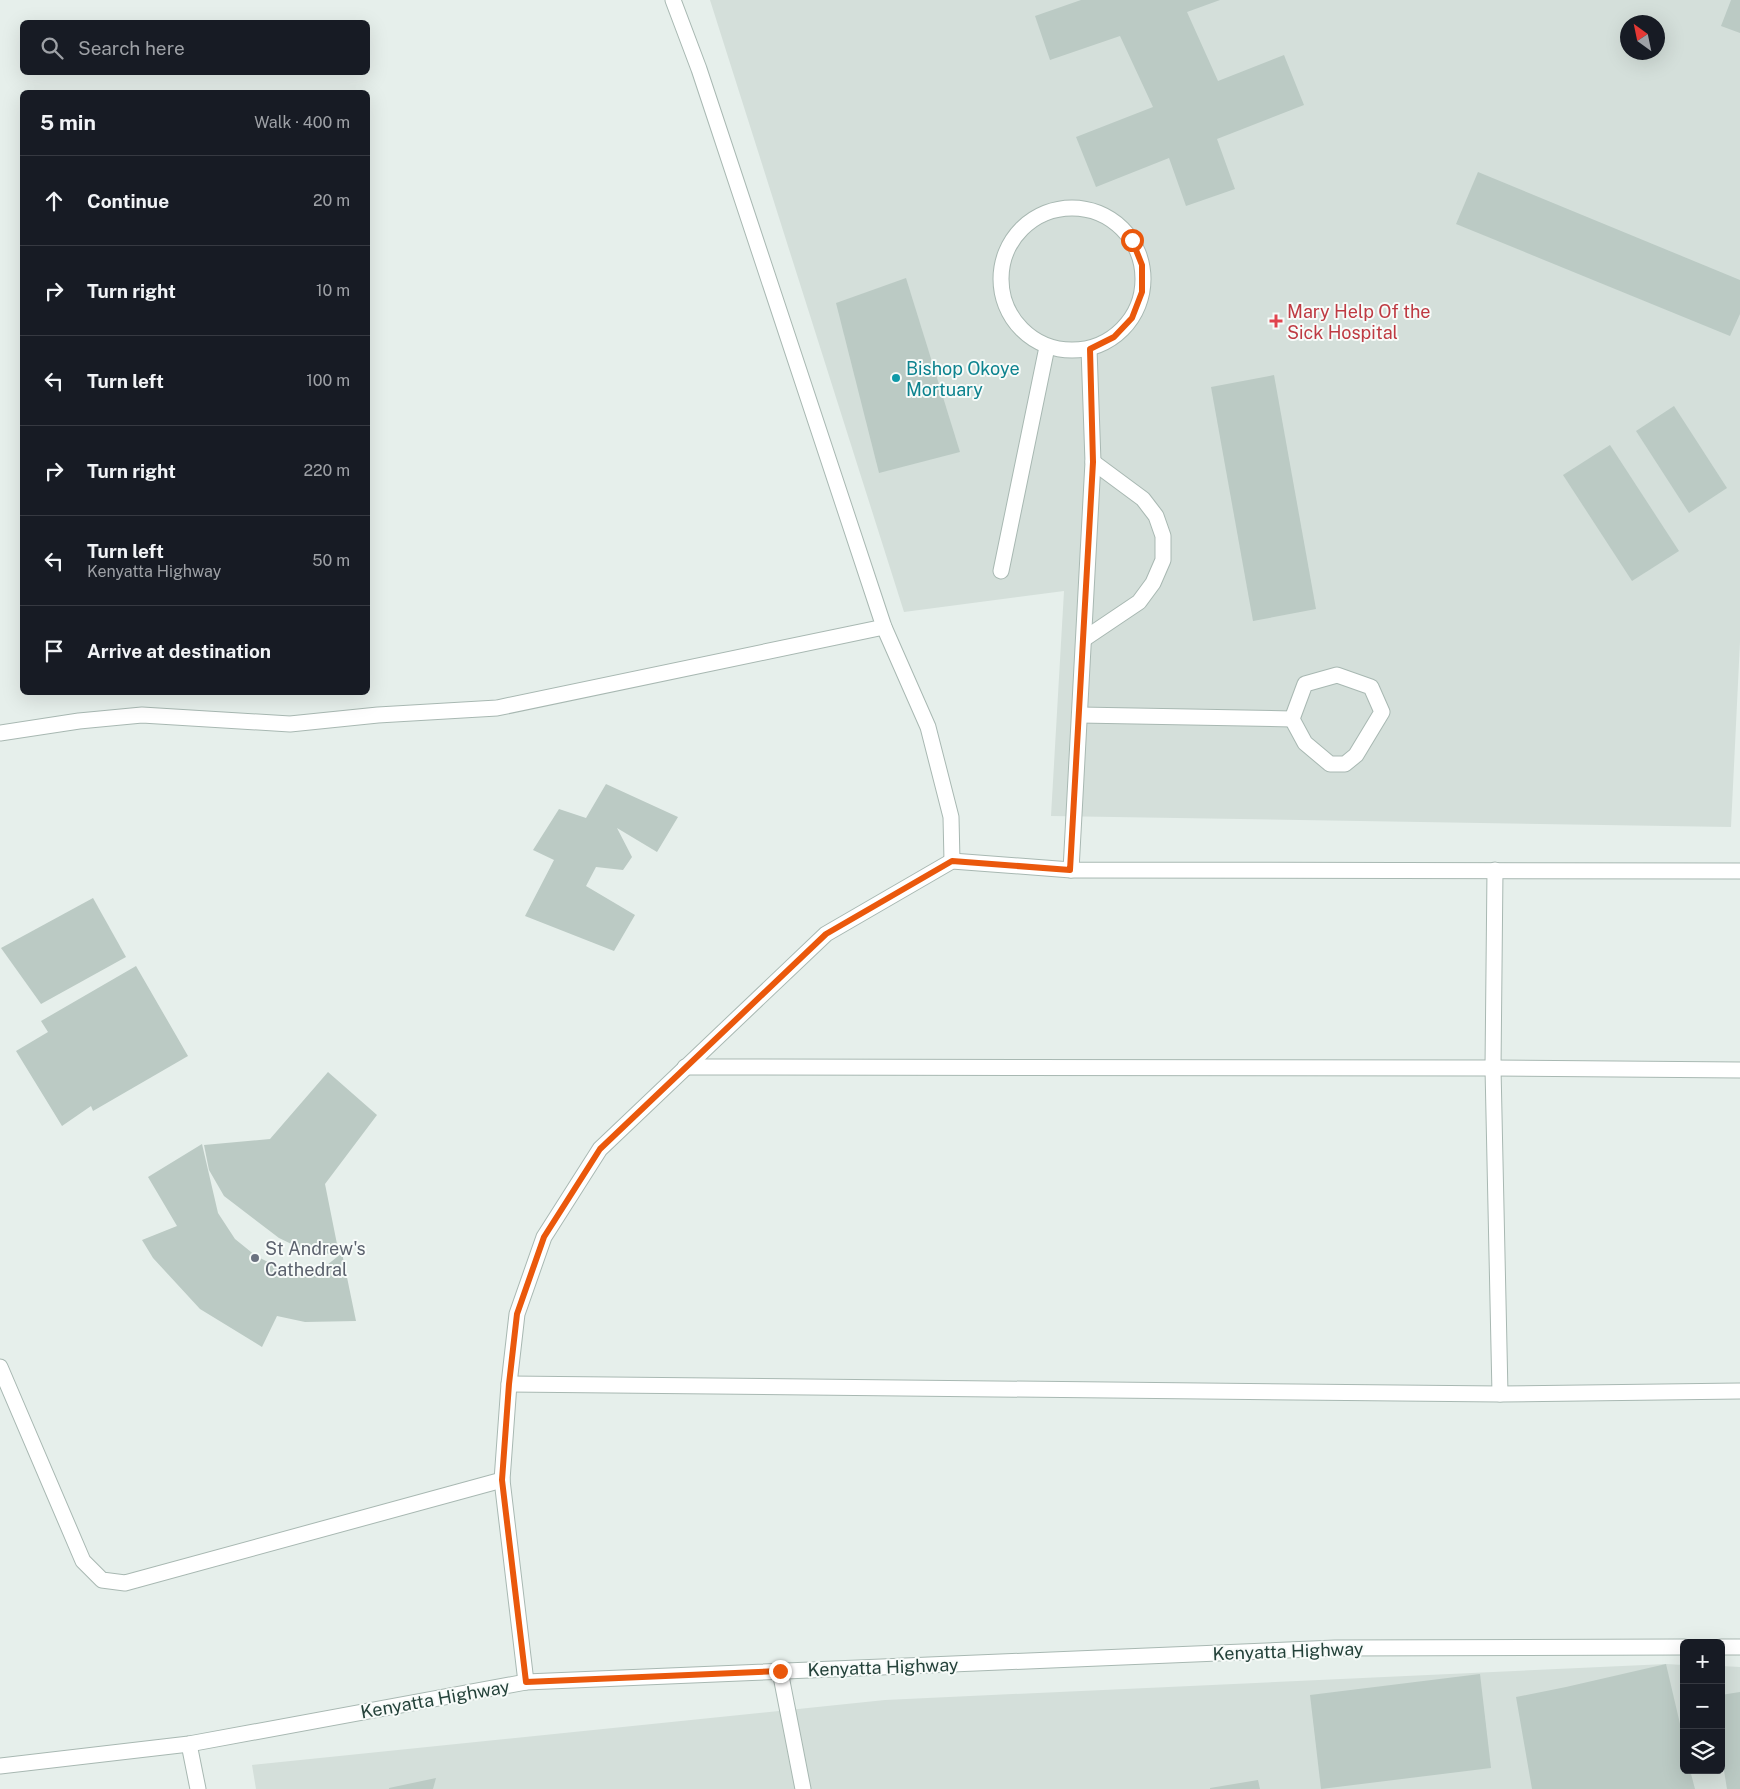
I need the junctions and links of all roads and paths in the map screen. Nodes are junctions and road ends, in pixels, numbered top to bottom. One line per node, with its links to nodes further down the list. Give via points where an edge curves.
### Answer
1 (673, 0): 6 (street, via 699,69)
2 (1047, 347): 3 (street, via 1068,351); 3 (street, via 1024,333 1008,312 1000,286 1003,259 1015,235 1036,217 1062,208 1088,209 1113,220 1132,240 1142,265 1142,292 1132,318 1114,337); 5 (street)
3 (1090, 349): 4 (street)
4 (1093, 462): 7 (street); 7 (street, via 1143,499 1156,516 1163,536 1163,560 1153,583 1139,602)
5 (1001, 571)
6 (884, 627): 10 (street, via 497,708 290,724 142,715); 11 (street, via 928,727 951,817)
7 (1084, 639): 8 (street)
8 (1080, 716): 9 (street); 12 (street)
9 (1292, 719): 9 (street, via 1305,684 1337,674 1372,687 1382,712 1356,755 1345,764 1330,764 1305,743)
10 (0, 733)
11 (952, 861): 12 (street); 15 (street, via 826,934)
12 (1070, 870): 13 (street)
13 (1494, 870): 14 (street); 16 (street)
14 (1740, 871)
15 (685, 1067): 16 (street); 19 (street, via 600,1149 544,1237 517,1314)
16 (1492, 1068): 17 (street); 21 (street)
17 (1740, 1070)
18 (0, 1367): 22 (street, via 83,1560 102,1580 125,1583)
19 (509, 1384): 21 (street); 22 (street)
20 (1740, 1391): 21 (street)
21 (1500, 1394)
22 (502, 1480): 27 (street)
23 (1680, 1647): 26 (street, Kenyatta Highway, via 1335,1648)
24 (1725, 1647): 25 (street)
25 (1740, 1647)
26 (780, 1671): 27 (street, Kenyatta Highway); 31 (street)
27 (526, 1682): 28 (street, Kenyatta Highway)
28 (189, 1744): 29 (street, Kenyatta Highway); 30 (street)
29 (0, 1766)
30 (198, 1789)
31 (803, 1789)

